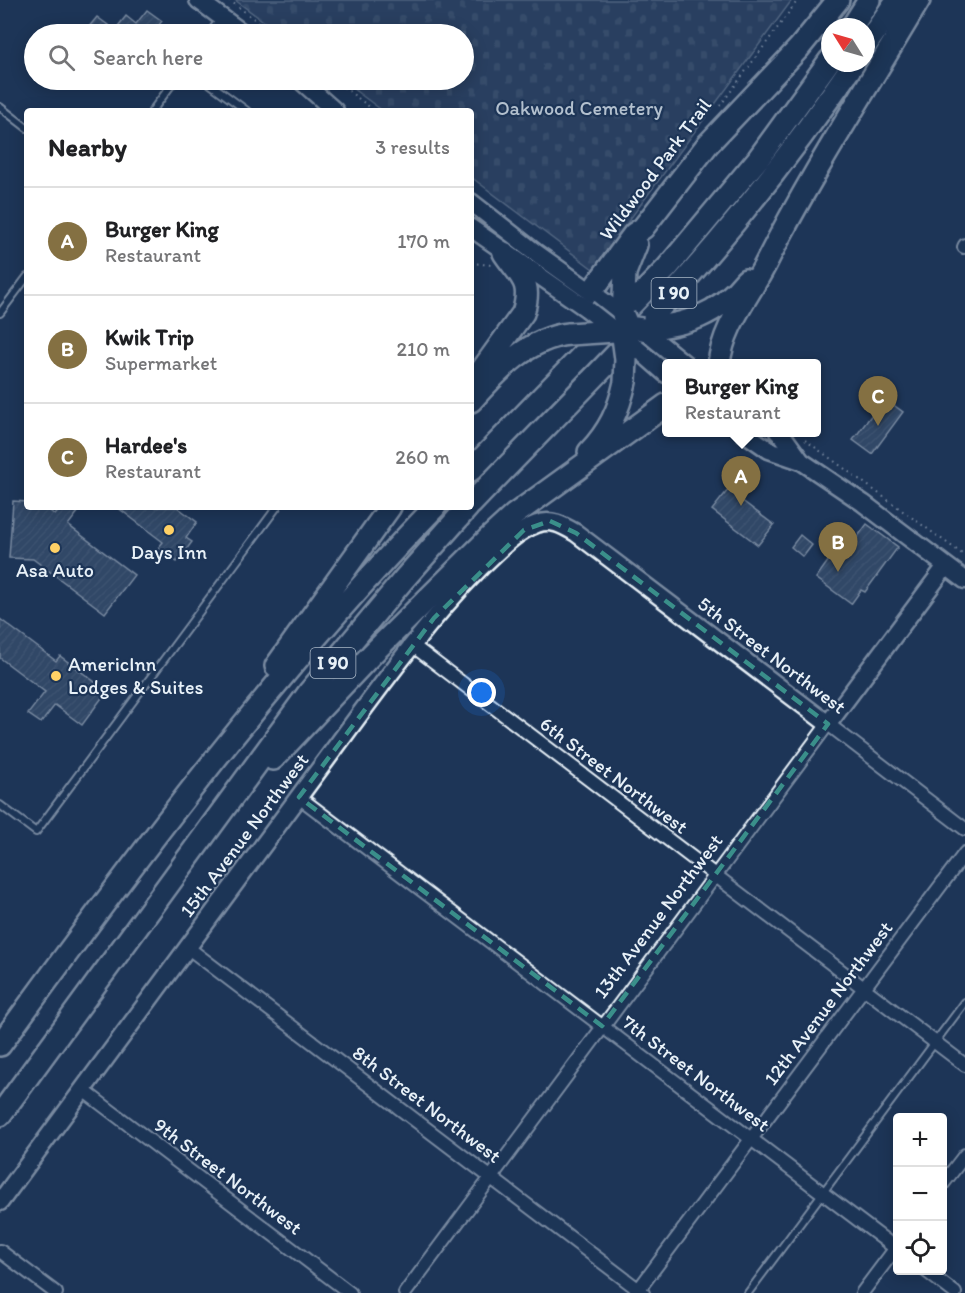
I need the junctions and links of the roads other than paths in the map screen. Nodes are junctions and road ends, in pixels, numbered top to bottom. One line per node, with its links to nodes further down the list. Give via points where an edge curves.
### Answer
1 (198, 0): 6 (street)
2 (837, 0): 22 (highway, via 791,56 708,144)
3 (869, 0): 7 (highway)
4 (897, 0): 10 (highway)
5 (919, 0): 24 (highway)
6 (222, 18): 8 (lane); 9 (street)
7 (858, 18)
8 (217, 24)
9 (230, 24)
10 (875, 32)
11 (821, 72): 37 (highway, I 90, via 758,159 667,268)
12 (848, 72): 39 (highway, I 90, via 763,188 686,280)
13 (168, 90): 17 (lane)
14 (219, 90): 18 (lane)
15 (311, 90): 19 (street)
16 (0, 107): 20 (lane)
17 (154, 108)
18 (243, 108)
19 (332, 108)
20 (24, 126)
21 (474, 204): 28 (street)
22 (643, 228): 28 (highway, via 625,273); 28 (highway, via 634,234)
23 (474, 230): 25 (street)
24 (772, 250): 28 (highway, via 728,300 700,318 681,324); 30 (highway, via 724,337)
25 (504, 253): 28 (street); 31 (highway, via 527,289 526,302 523,313)
26 (24, 281): 27 (lane)
27 (0, 313)
28 (626, 329): 29 (street); 32 (highway, bridge, via 548,339 521,353); 38 (highway, bridge, via 625,382 606,432 588,453 554,478)
29 (678, 359)
30 (720, 359)
31 (474, 381)
32 (474, 397)
33 (662, 408): 38 (highway)
34 (751, 437): 36 (street, via 770,450)
35 (784, 437): 36 (street)
36 (801, 461): 45 (street)
37 (474, 468)
38 (546, 492): 52 (highway, via 514,515 457,568)
39 (474, 502)
40 (275, 510): 51 (lane, via 36,832)
41 (388, 510): 49 (highway)
42 (432, 510): 49 (highway, I 90, via 344,606)
43 (466, 510): 52 (highway, I 90, via 331,665)
44 (550, 521): 47 (street, 15th Avenue Northwest, via 539,523 508,542 460,589); 48 (street, 5th Street Northwest, via 576,533)
45 (946, 566): 46 (street); 48 (street, 13th Avenue Northwest)
46 (965, 580)
47 (412, 645): 50 (street, 15th Avenue Northwest); 55 (street, 6th Street Northwest)
48 (828, 724): 53 (street, 5th Street Northwest); 55 (street, 13th Avenue Northwest)
49 (199, 777): 61 (highway, I 90)
50 (299, 797): 56 (street, 15th Avenue Northwest); 59 (street, 7th Street Northwest)
51 (0, 805)
52 (210, 828): 64 (highway, I 90)
53 (965, 829)
54 (965, 853): 57 (street, 12th Avenue Northwest)
55 (714, 875): 57 (street, 6th Street Northwest); 59 (street, 13th Avenue Northwest)
56 (187, 947): 63 (street, 15th Avenue Northwest); 67 (street, 8th Street Northwest)
57 (864, 988): 60 (street, 6th Street Northwest); 65 (street, 12th Avenue Northwest)
58 (965, 1002): 60 (lane)
59 (603, 1026): 65 (street, 7th Street Northwest); 67 (street, 13th Avenue Northwest)
60 (935, 1042): 62 (street, 6th Street Northwest); 69 (lane)
61 (0, 1045)
62 (965, 1065)
63 (83, 1090): 70 (street, 15th Avenue Northwest); 77 (street, 9th Street Northwest)
64 (0, 1115)
65 (751, 1139): 69 (street, 7th Street Northwest); 75 (street, 12th Avenue Northwest)
66 (965, 1155): 68 (street)
67 (491, 1177): 75 (street, 8th Street Northwest); 78 (street, 13th Avenue Northwest)
68 (947, 1178)
69 (822, 1193): 71 (street, 7th Street Northwest); 79 (lane)
70 (0, 1202)
71 (893, 1245)
72 (0, 1251): 76 (street)
73 (893, 1253): 80 (street)
74 (932, 1275): 81 (street)
75 (640, 1292)
76 (56, 1293)
77 (350, 1293)
78 (405, 1293)
79 (748, 1293)
80 (862, 1293)
81 (955, 1293)

